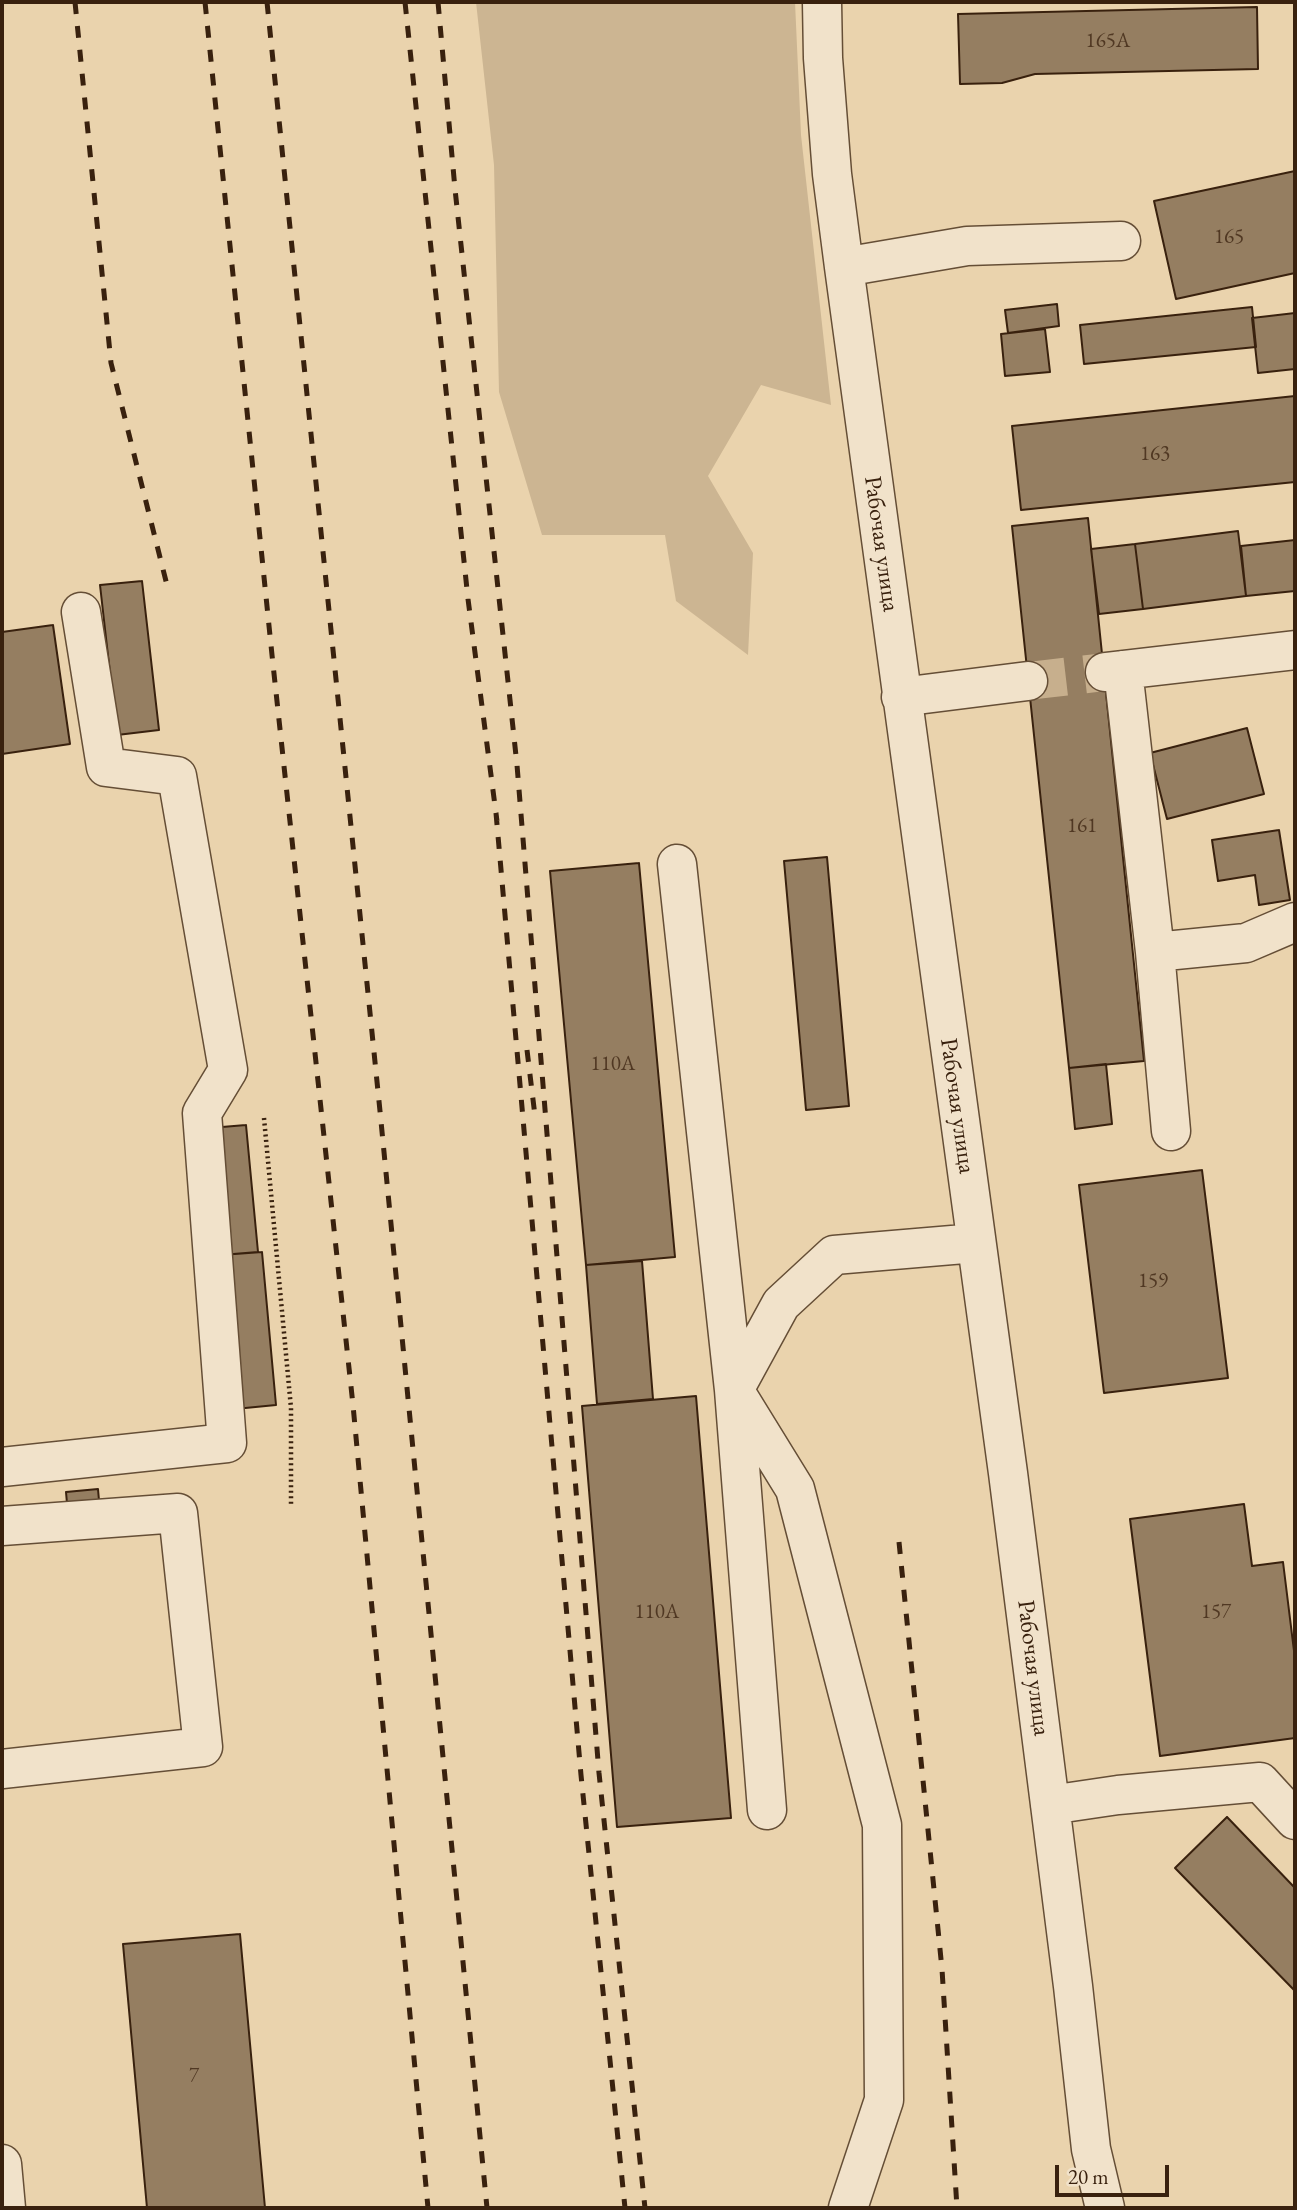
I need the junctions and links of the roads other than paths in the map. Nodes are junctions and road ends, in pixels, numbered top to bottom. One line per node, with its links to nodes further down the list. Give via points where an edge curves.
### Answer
1 (822, 2): 3 (street, Рабочая улица, via 832,174)
2 (1121, 241): 3 (street, via 967,246)
3 (844, 267): 7 (street, Рабочая улица)
4 (81, 612): 14 (street, via 106,767 177,776 228,1070 202,1113 227,1443)
5 (1295, 649): 10 (street, via 1114,671)
6 (1028, 681): 7 (street)
7 (901, 697): 12 (street, Рабочая улица)
8 (677, 864): 13 (street)
9 (1295, 922): 10 (street, via 1246,943)
10 (1155, 953): 11 (street)
11 (1171, 1131)
12 (976, 1243): 13 (street, via 834,1255 781,1304); 17 (street, Рабочая улица)
13 (734, 1390): 18 (street); 22 (street, via 795,1489 882,1825 884,2100)
14 (2, 1468)
15 (2, 1526): 16 (street, via 178,1513 203,1747)
16 (2, 1769)
17 (1050, 1805): 19 (street, via 1260,1782); 23 (street, Рабочая улица, via 1091,2150)
18 (767, 1810)
19 (1295, 1820)
20 (2, 2164): 21 (street)
21 (6, 2208)
22 (848, 2208)
23 (1105, 2208)

